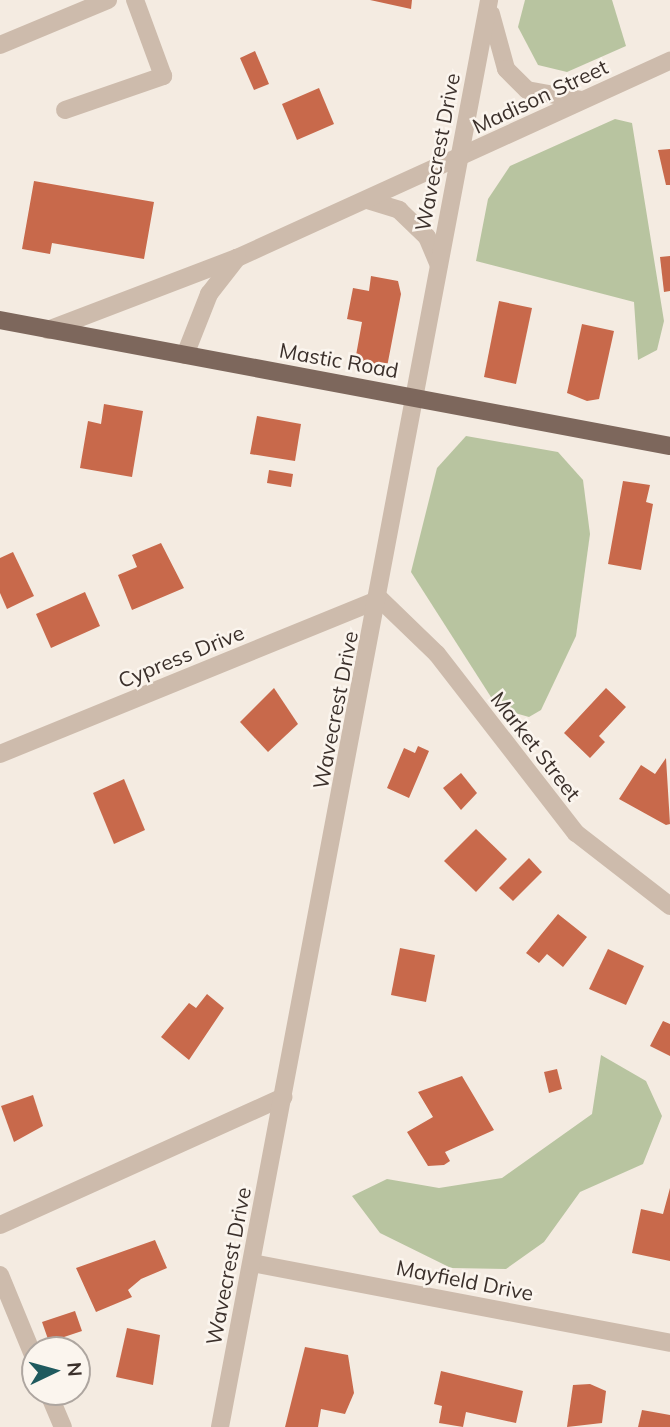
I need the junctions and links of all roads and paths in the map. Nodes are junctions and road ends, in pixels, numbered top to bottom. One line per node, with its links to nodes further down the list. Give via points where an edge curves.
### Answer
1 (108, 0): 4 (street)
2 (135, 0): 7 (street, via 163,76)
3 (489, 0): 6 (street, via 506,69 544,97); 8 (street, Wavecrest Drive)
4 (0, 45)
5 (670, 61): 6 (street, Madison Street)
6 (586, 100): 8 (street, Madison Street)
7 (65, 110)
8 (459, 159): 9 (street, Madison Street); 11 (street, Wavecrest Drive)
9 (367, 200): 10 (street, Madison Street); 11 (street, via 399,211 427,237)
10 (237, 258): 13 (street, Madison Street); 14 (street, Madison Street, via 209,294)
11 (439, 264): 15 (street, Wavecrest Drive)
12 (0, 320): 13 (main road, Mastic Road)
13 (48, 330): 14 (main road, Mastic Road)
14 (185, 355): 15 (main road, Mastic Road)
15 (413, 396): 16 (main road, Mastic Road); 17 (street, Wavecrest Drive)
16 (670, 446)
17 (380, 599): 18 (street, Cypress Drive); 19 (street, Market Street, via 437,654 576,833); 20 (street, Wavecrest Drive)
18 (0, 754)
19 (670, 906)
20 (283, 1097): 21 (street); 22 (street, Wavecrest Drive)
21 (0, 1225)
22 (251, 1263): 25 (street, Mayfield Drive); 28 (street, Wavecrest Drive)
23 (0, 1275): 24 (street)
24 (25, 1336)
25 (670, 1343)
26 (54, 1406): 27 (street)
27 (63, 1427)
28 (220, 1427)

